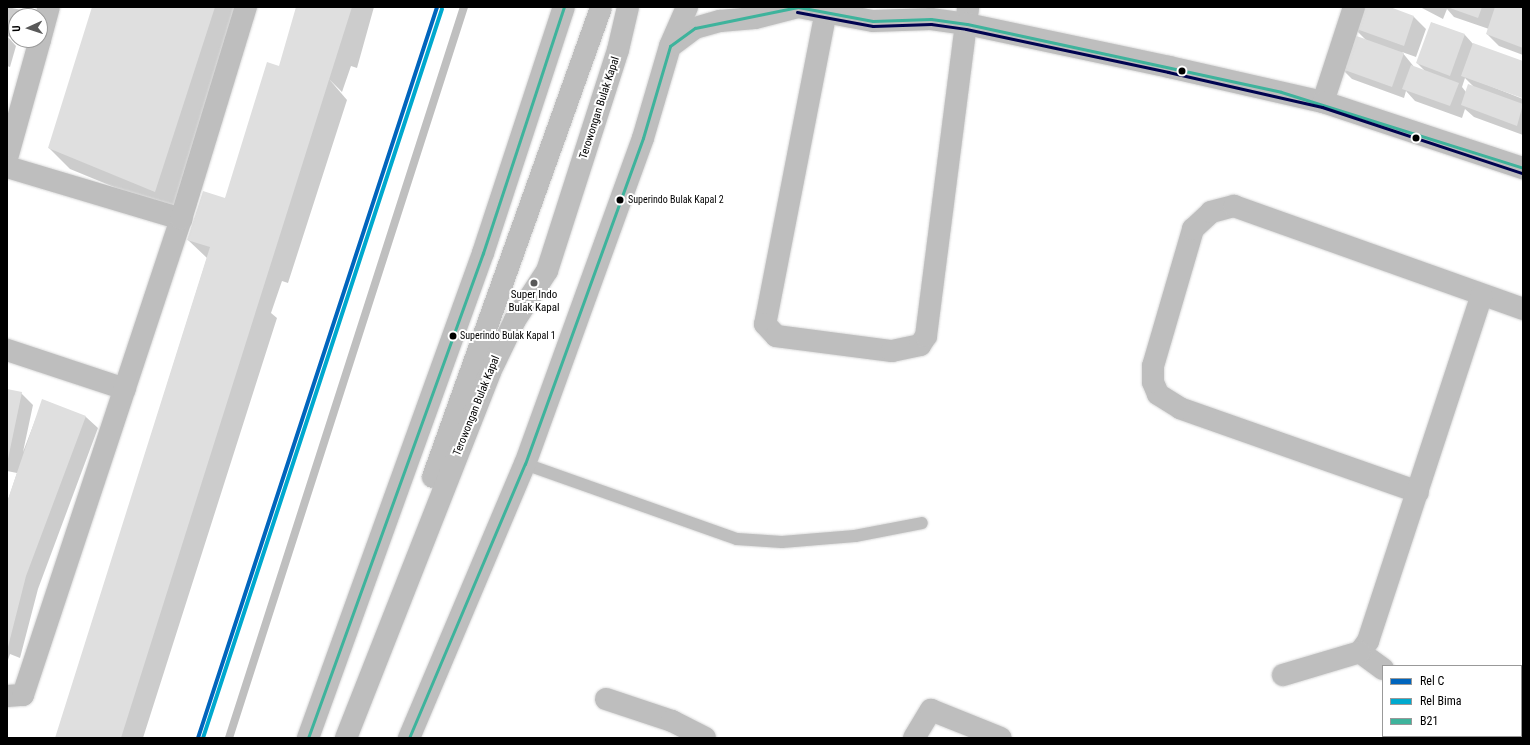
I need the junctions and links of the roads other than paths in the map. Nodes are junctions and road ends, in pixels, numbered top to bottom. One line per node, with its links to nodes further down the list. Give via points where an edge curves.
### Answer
1 (246, 7): 18 (main road)
2 (564, 7): 31 (main road, via 483,252)
3 (628, 7): 33 (main road, Terowongan Bulak Kapal, via 618,50 547,271 515,320 490,372)
4 (798, 7): 9 (main road); 12 (main road, via 755,18 720,20 695,28)
5 (908, 7): 11 (main road)
6 (1354, 7): 14 (main road)
7 (601, 8): 32 (main road, Terowongan Bulak Kapal)
8 (685, 9): 12 (main road)
9 (826, 11): 10 (main road, via 765,324 776,336 892,351 920,344 926,336); 11 (main road, via 873,21)
10 (967, 16): 11 (main road); 14 (main road)
11 (931, 19)
12 (670, 46): 23 (main road, via 643,138)
13 (38, 48): 15 (main road)
14 (1323, 102): 16 (main road)
15 (7, 158)
16 (1522, 165)
17 (7, 167): 18 (main road)
18 (181, 219): 22 (main road)
19 (1482, 296): 20 (main road); 24 (main road); 24 (main road, via 1234,206 1211,212 1193,229 1153,366 1153,382 1158,394 1180,408)
20 (1523, 309)
21 (7, 350): 22 (main road)
22 (125, 389): 29 (main road, via 24,695)
23 (524, 464): 25 (lane, via 737,539 782,542 855,536); 34 (main road)
24 (1418, 492): 26 (main road, via 1368,641)
25 (922, 523)
26 (1360, 652): 27 (main road); 28 (main road)
27 (1382, 668)
28 (1283, 676)
29 (7, 696)
30 (606, 699): 35 (main road, via 672,721)
31 (308, 738)
32 (340, 738)
33 (346, 738)
34 (409, 738)
35 (706, 738)
36 (914, 738): 37 (main road, via 931,710)
37 (1001, 738)

